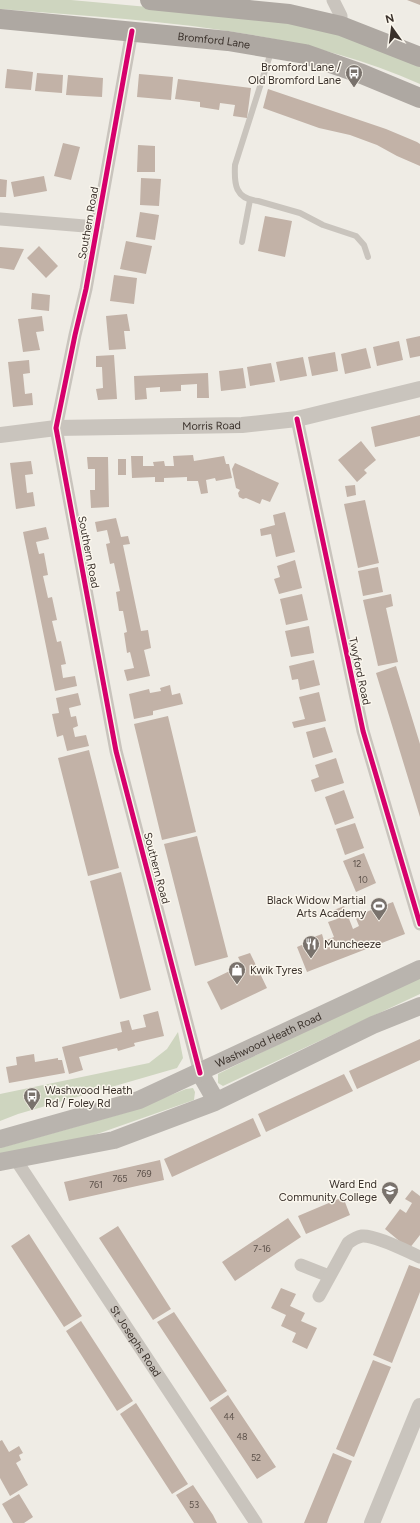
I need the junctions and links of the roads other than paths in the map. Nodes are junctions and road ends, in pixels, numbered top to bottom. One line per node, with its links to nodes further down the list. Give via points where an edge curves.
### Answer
1 (150, 0): 4 (main road, via 289,14)
2 (333, 0): 4 (street, via 341,16)
3 (0, 19): 5 (main road, Bromford Lane)
4 (342, 26): 7 (main road)
5 (132, 32): 6 (main road, Bromford Lane, via 228,41); 11 (street, Southern Road)
6 (272, 49): 8 (main road, Bromford Lane, via 305,54); 9 (lane, via 235,166 234,180 238,191)
7 (420, 57)
8 (420, 98)
9 (250, 200): 12 (lane); 13 (lane, via 300,213 323,225 356,236 364,245)
10 (0, 219): 11 (street)
11 (97, 227): 16 (street, Southern Road)
12 (242, 242)
13 (368, 257)
14 (420, 389): 15 (street, Morris Road)
15 (297, 419): 16 (street, Morris Road, via 242,425); 18 (street, Twyford Road, via 363,731)
16 (56, 428): 17 (street, Morris Road); 21 (street, Southern Road, via 116,751)
17 (0, 435)
18 (420, 924)
19 (420, 969): 21 (main road, Washwood Heath Road)
20 (420, 1006): 22 (main road, via 372,1025)
21 (200, 1073): 22 (main road); 23 (main road, Washwood Heath Road, via 139,1100)
22 (216, 1101): 24 (main road, via 114,1140)
23 (0, 1139)
24 (8, 1161): 30 (street, St Josephs Road)
25 (420, 1257): 27 (street, via 373,1237 362,1236 348,1243)
26 (301, 1265): 27 (street)
27 (329, 1276): 28 (street)
28 (319, 1296)
29 (420, 1406): 31 (street)
30 (256, 1523)
31 (372, 1523)

